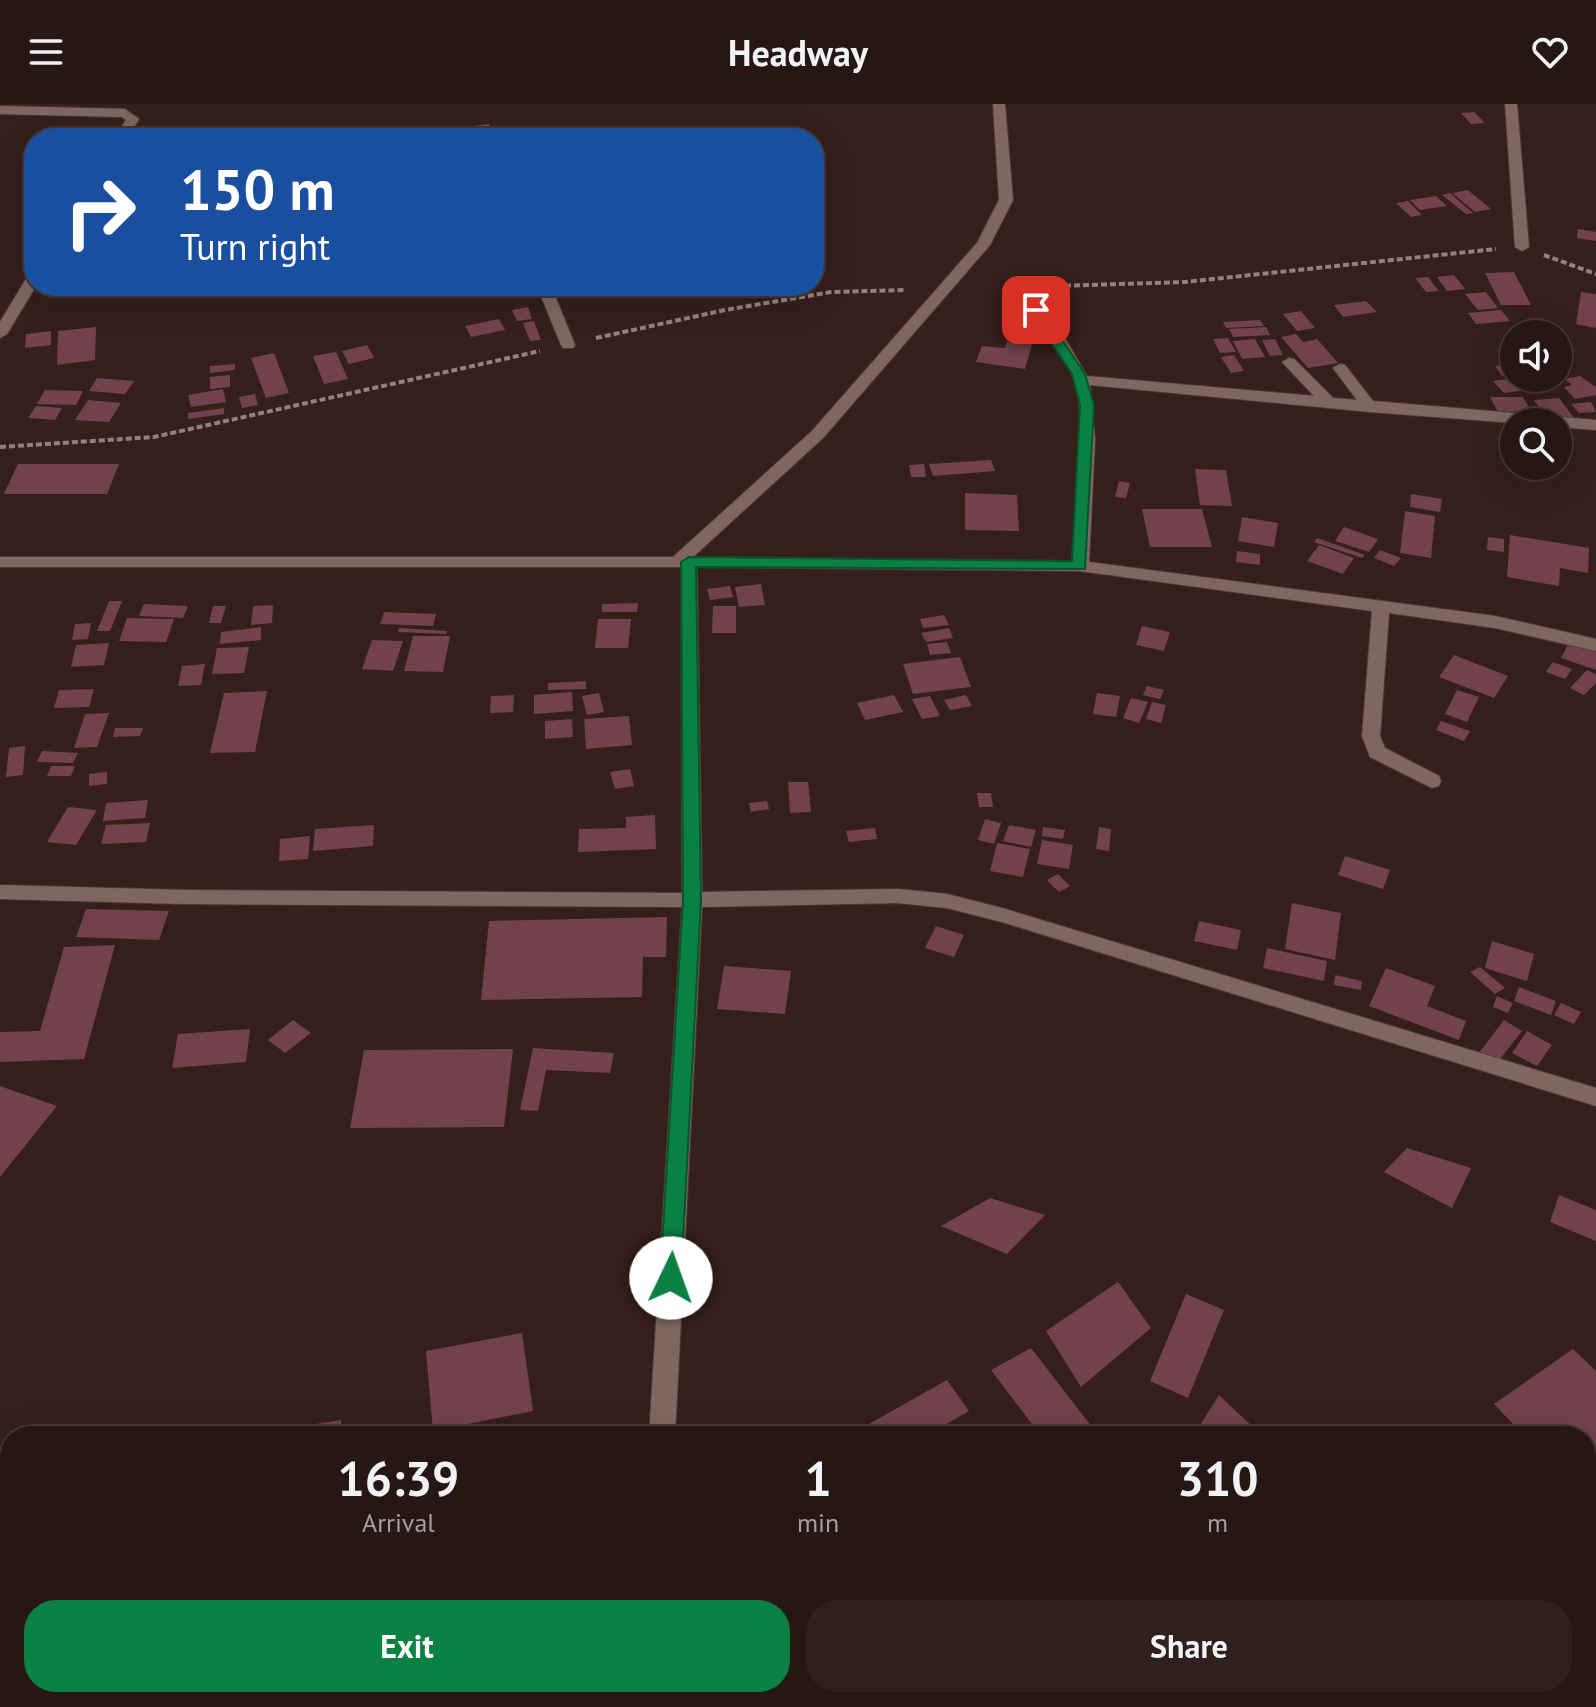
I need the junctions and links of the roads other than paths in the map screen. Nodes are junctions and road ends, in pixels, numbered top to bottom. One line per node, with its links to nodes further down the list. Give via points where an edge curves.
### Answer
1 (999, 104): 20 (street, via 1006,183 1002,214 947,289 800,451)
2 (1511, 104): 5 (street)
3 (0, 110): 4 (street, via 125,113 133,119)
4 (127, 128)
5 (1522, 247)
6 (1020, 287): 13 (street)
7 (24, 294): 9 (street)
8 (548, 296): 10 (street)
9 (0, 334)
10 (568, 345)
11 (1289, 362): 14 (street)
12 (1340, 368): 15 (street)
13 (1081, 380): 14 (street); 21 (street, via 1087,405)
14 (1329, 402): 15 (street)
15 (1370, 407): 16 (street)
16 (1500, 417)
17 (1572, 423): 18 (street)
18 (1596, 425)
19 (0, 562): 20 (street)
20 (683, 562): 21 (street); 26 (street)
21 (1080, 566): 22 (street)
22 (1381, 605): 23 (street, via 1495,622); 24 (street, via 1371,736 1377,752)
23 (1596, 645)
24 (1432, 781)
25 (0, 892): 26 (street)
26 (692, 900): 27 (street, via 898,896 947,901); 28 (street)
27 (1596, 1097)
28 (663, 1426)

